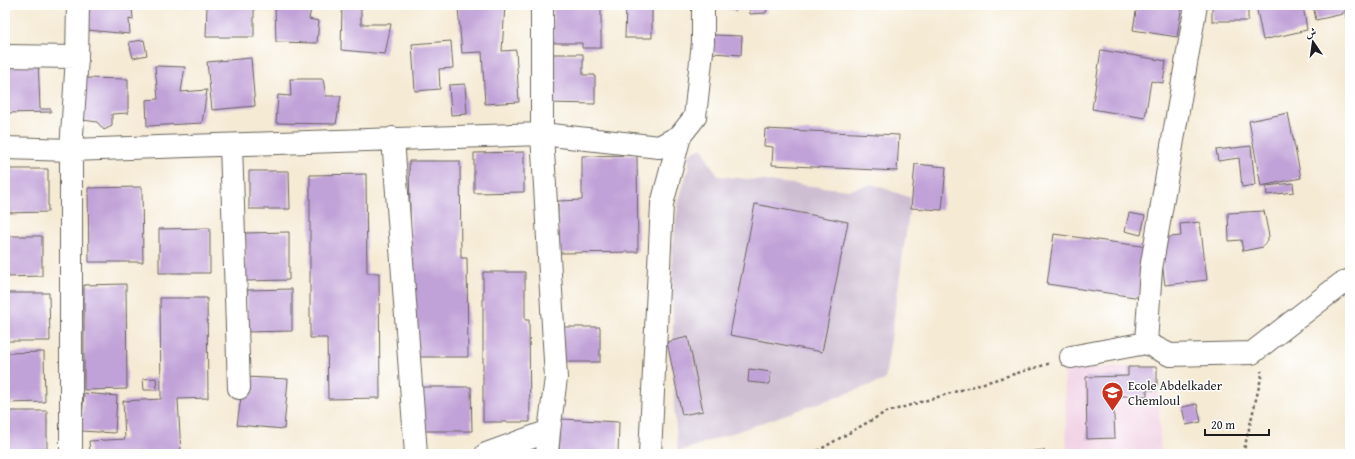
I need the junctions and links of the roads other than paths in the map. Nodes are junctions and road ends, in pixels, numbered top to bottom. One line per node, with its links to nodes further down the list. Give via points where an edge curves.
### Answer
1 (78, 5): 6 (street)
2 (542, 5): 7 (street)
3 (703, 5): 8 (street, via 703,42 695,117)
4 (1196, 5): 14 (street, via 1151,269)
5 (5, 56): 6 (street)
6 (77, 57): 12 (street)
7 (542, 134): 8 (street, via 659,147); 9 (street); 17 (street, via 556,378)
8 (680, 136): 22 (street, via 662,204)
9 (393, 138): 10 (street); 19 (street)
10 (231, 145): 12 (street); 16 (street)
11 (5, 148): 12 (street)
12 (71, 150): 18 (street)
13 (1350, 280): 14 (street, via 1340,284 1252,353 1170,355)
14 (1146, 343): 15 (street)
15 (1070, 357)
16 (239, 388)
17 (550, 431): 20 (street); 21 (street)
18 (71, 454)
19 (416, 454)
20 (486, 454)
21 (547, 454)
22 (650, 454)

